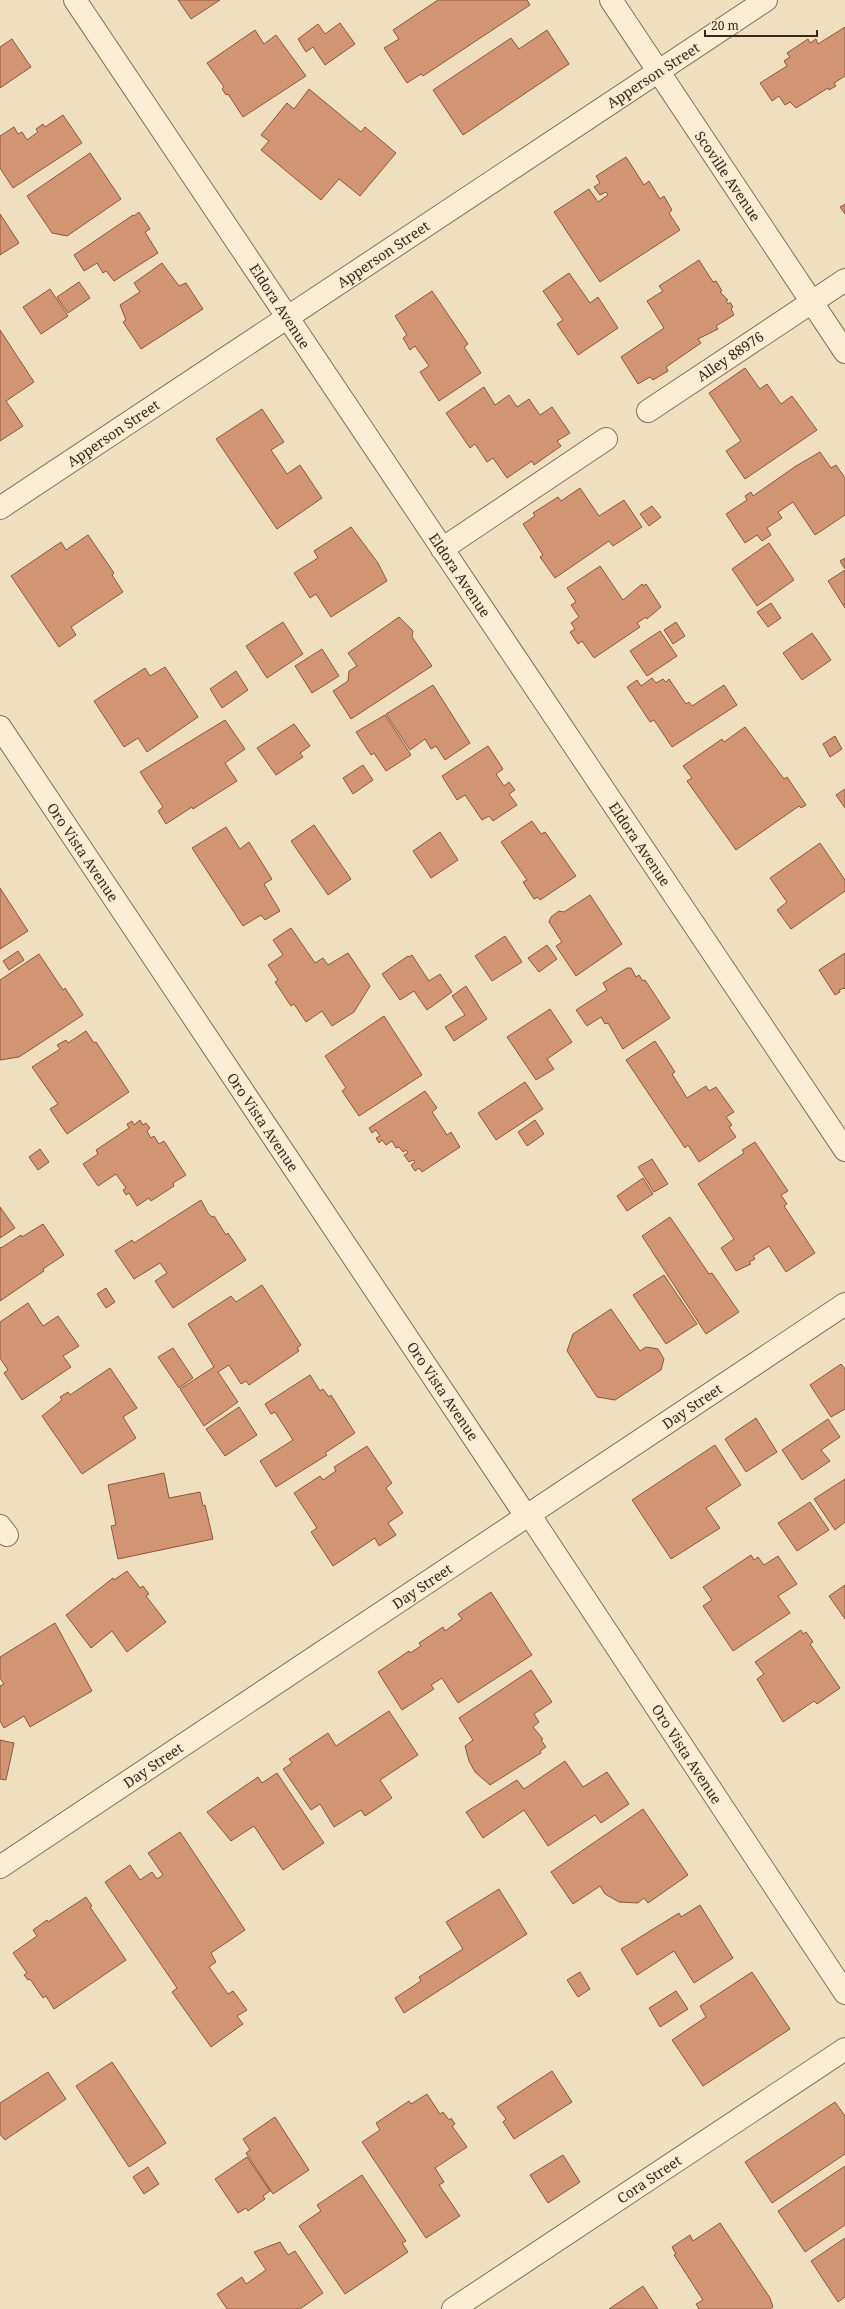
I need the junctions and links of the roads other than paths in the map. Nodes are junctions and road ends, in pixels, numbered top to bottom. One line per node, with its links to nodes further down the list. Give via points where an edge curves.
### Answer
1 (76, 0): 7 (street, Eldora Avenue)
2 (611, 0): 4 (street, Scoville Avenue)
3 (766, 0): 4 (street, Apperson Street)
4 (658, 71): 6 (street, Scoville Avenue); 7 (street, Apperson Street)
5 (845, 280): 6 (street, Alley 88976)
6 (812, 302): 8 (street, Scoville Avenue); 9 (street, Alley 88976)
7 (287, 318): 11 (street, Apperson Street); 12 (street, Eldora Avenue)
8 (845, 352)
9 (648, 411)
10 (606, 439): 12 (street)
11 (0, 508)
12 (442, 549): 14 (street, Eldora Avenue)
13 (0, 727): 16 (street, Oro Vista Avenue)
14 (845, 1150)
15 (845, 1304): 16 (street, Day Street)
16 (528, 1515): 17 (street, Day Street); 18 (street, Oro Vista Avenue)
17 (0, 1867)
18 (845, 1993)
19 (845, 2049): 20 (street, Cora Street)
20 (453, 2309)

